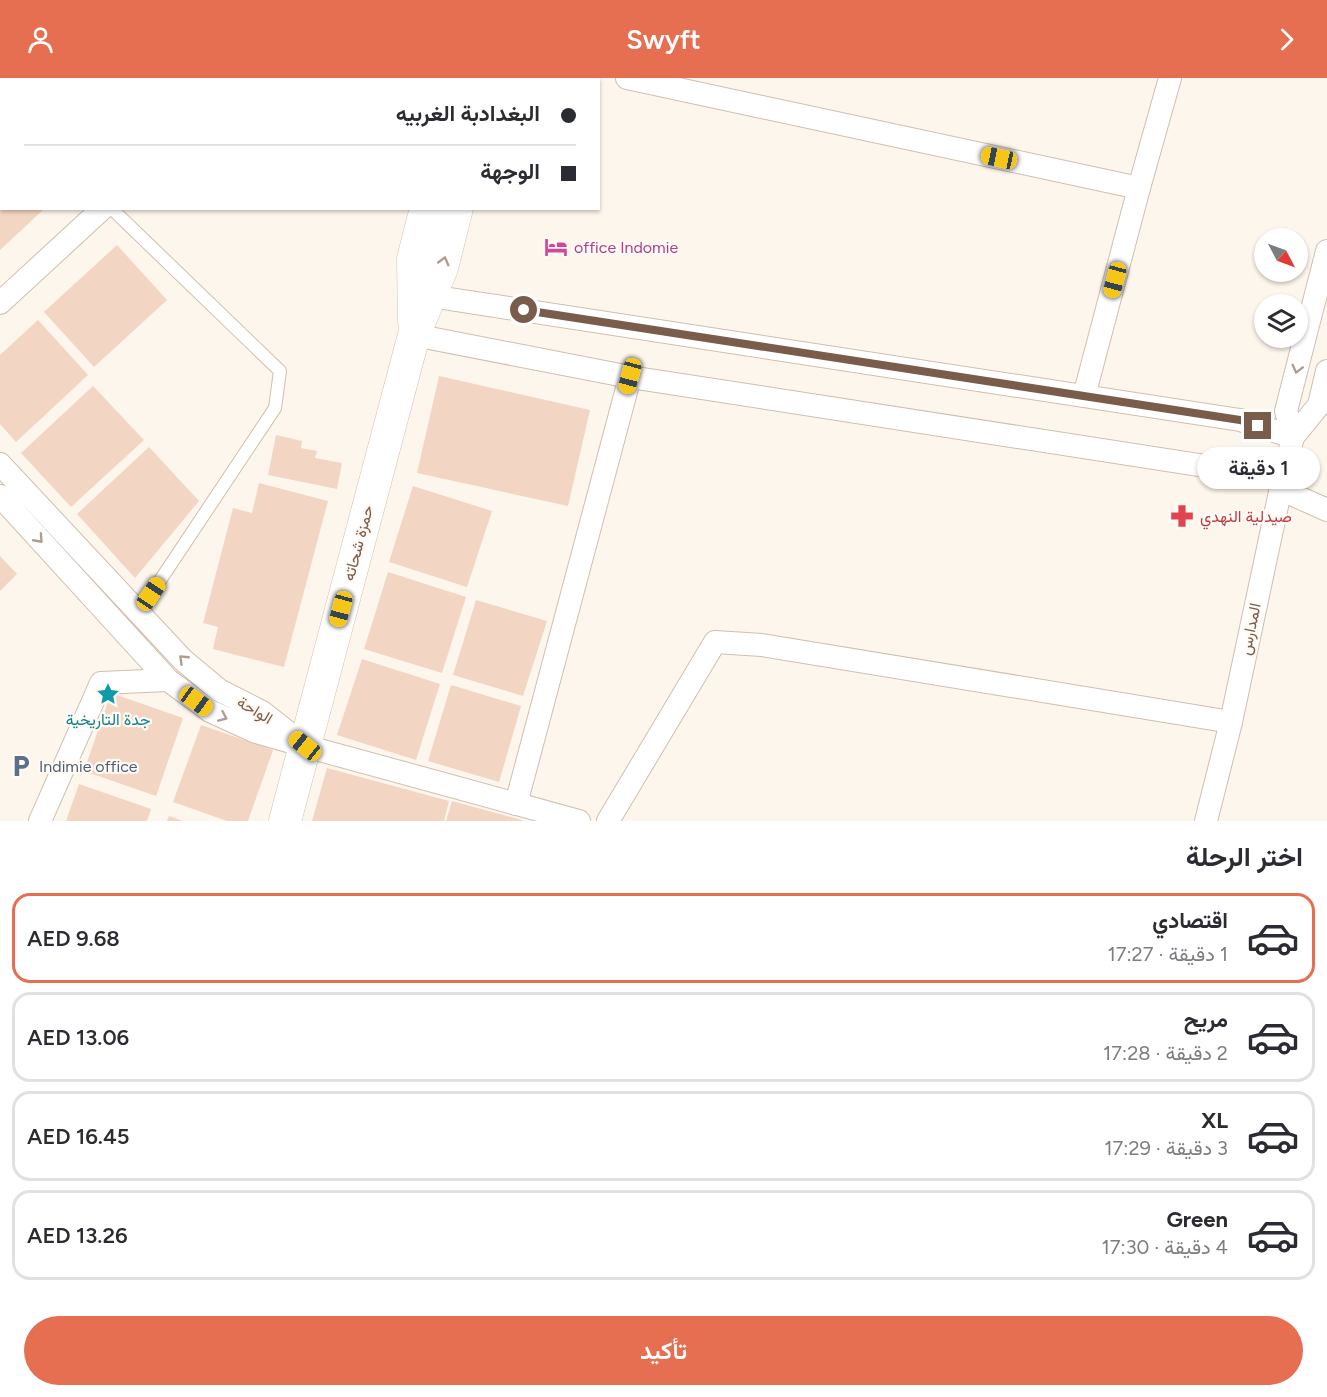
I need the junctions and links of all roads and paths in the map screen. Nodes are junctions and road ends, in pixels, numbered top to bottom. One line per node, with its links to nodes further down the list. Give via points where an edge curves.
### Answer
1 (627, 78): 3 (street)
2 (1170, 78): 3 (street)
3 (1139, 188): 14 (street)
4 (101, 210): 10 (street)
5 (113, 210): 20 (lane, via 280,371 275,408)
6 (426, 210): 11 (main road, حمزة شحاته, via 413,260)
7 (456, 210): 9 (main road, حمزة شحاته, one-way to 7, via 442,268)
8 (1327, 251): 15 (street, المدارس, one-way to 15, via 1286,411)
9 (430, 296): 11 (main road, حمزة شحاته); 14 (street)
10 (0, 303)
11 (414, 334): 13 (street); 23 (main road, حمزة شحاته)
12 (1327, 371): 15 (street, المدارس, via 1319,405)
13 (630, 376): 17 (street); 24 (street)
14 (1084, 396): 15 (street, via 1240,420)
15 (1293, 437): 17 (street, المدارس)
16 (0, 464): 20 (street, الواحة)
17 (1281, 483): 19 (street); 22 (street, المدارس)
18 (0, 496): 21 (street, الواحة, one-way to 21)
19 (1327, 510)
20 (139, 612): 23 (street, الواحة, one-way to 20, via 262,712 219,690 183,660)
21 (168, 680): 23 (street, الواحة, one-way to 23, via 210,711 256,732); 25 (street, via 101,683)
22 (1231, 722): 28 (street, via 762,645 716,642); 29 (street, المدارس)
23 (305, 746): 24 (street); 26 (main road, حمزة شحاته)
24 (516, 804): 27 (street)
25 (40, 821)
26 (285, 821)
27 (579, 821)
28 (608, 821)
29 (1206, 821)

